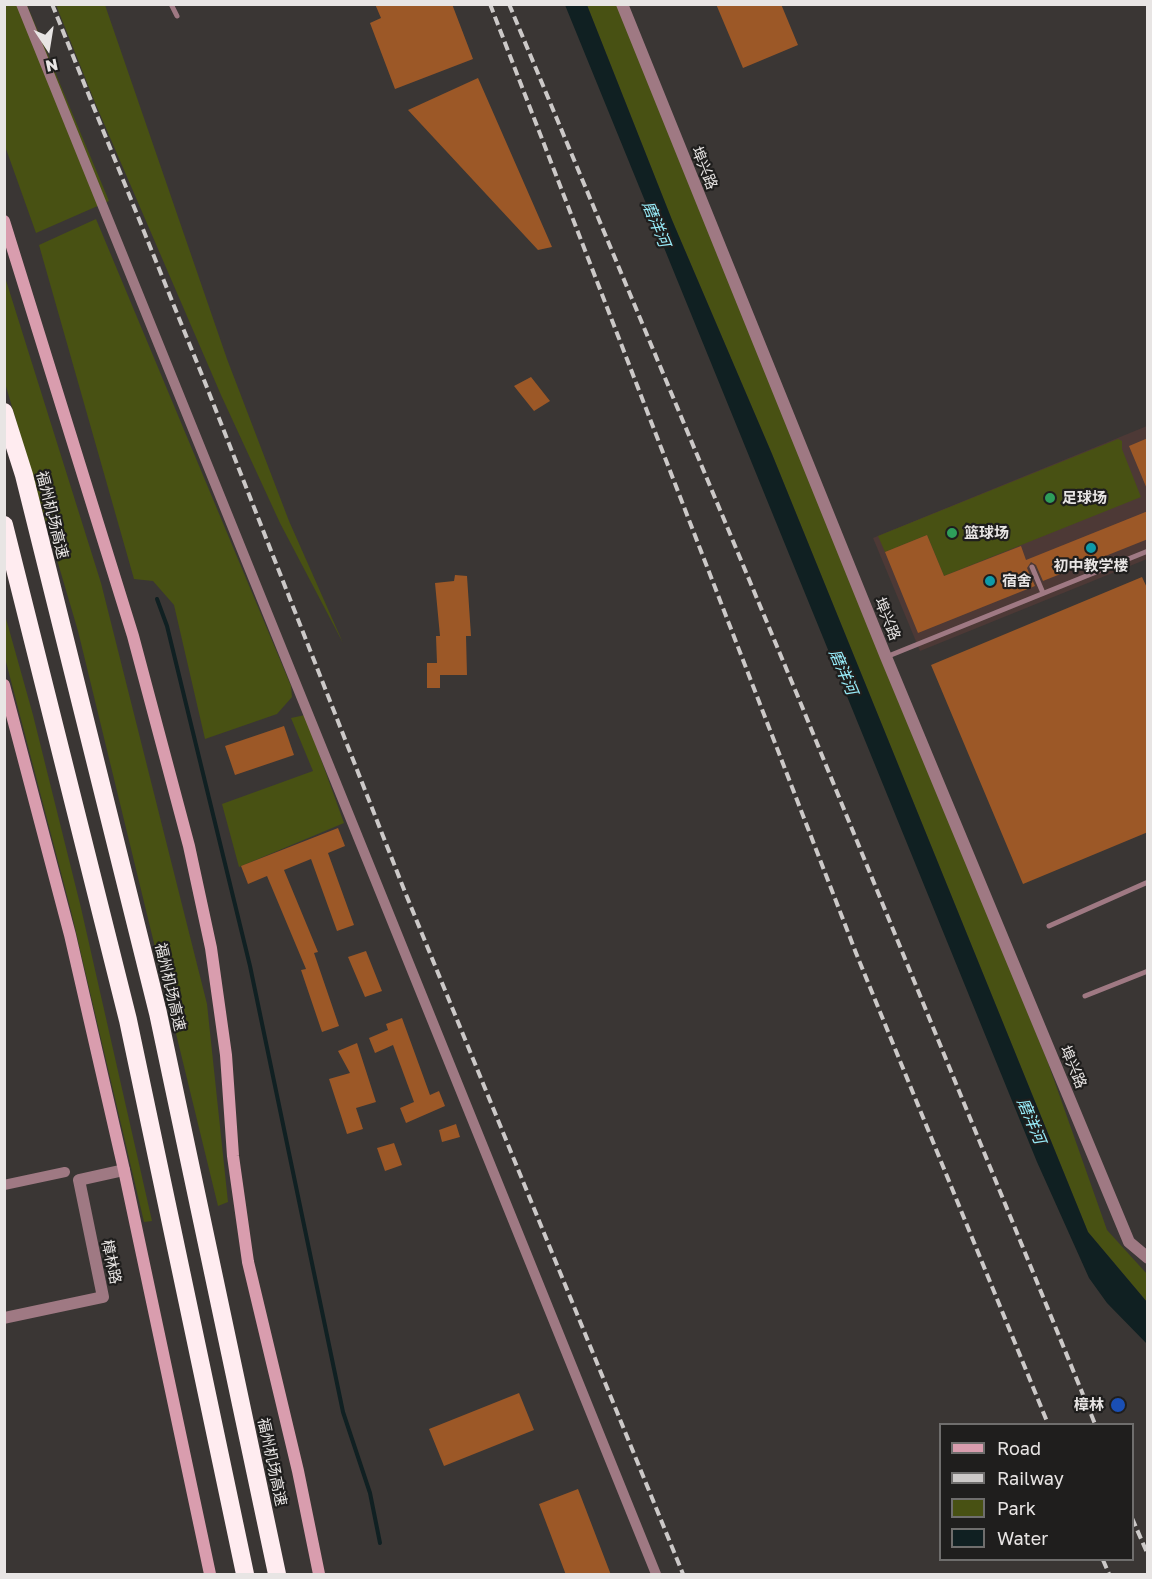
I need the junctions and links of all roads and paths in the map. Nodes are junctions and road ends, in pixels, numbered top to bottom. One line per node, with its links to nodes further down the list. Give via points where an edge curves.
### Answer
1 (21, 4): 27 (street)
2 (171, 4): 4 (lane)
3 (622, 4): 11 (street, 埠兴路)
4 (177, 16)
5 (4, 221): 26 (main road, via 133,636 189,846 211,948 223,1031 233,1156 248,1262)
6 (4, 412): 25 (highway, 福州机场高速, via 24,475 158,1013)
7 (4, 525): 24 (highway, via 128,1020)
8 (1148, 551): 10 (lane)
9 (1032, 567): 10 (lane)
10 (1043, 593): 11 (lane)
11 (886, 657): 21 (street, 埠兴路, via 1129,1242)
12 (5, 690): 17 (main road, via 70,935)
13 (1148, 882): 14 (lane)
14 (1049, 926)
15 (1148, 971): 16 (lane)
16 (1085, 996)
17 (124, 1170): 19 (street); 23 (main road)
18 (65, 1172): 19 (lane); 20 (street)
19 (79, 1180): 22 (street, 樟林路, via 103,1297)
20 (4, 1185)
21 (1148, 1258)
22 (4, 1318)
23 (210, 1575)
24 (245, 1575)
25 (277, 1575)
26 (318, 1575)
27 (656, 1575)

